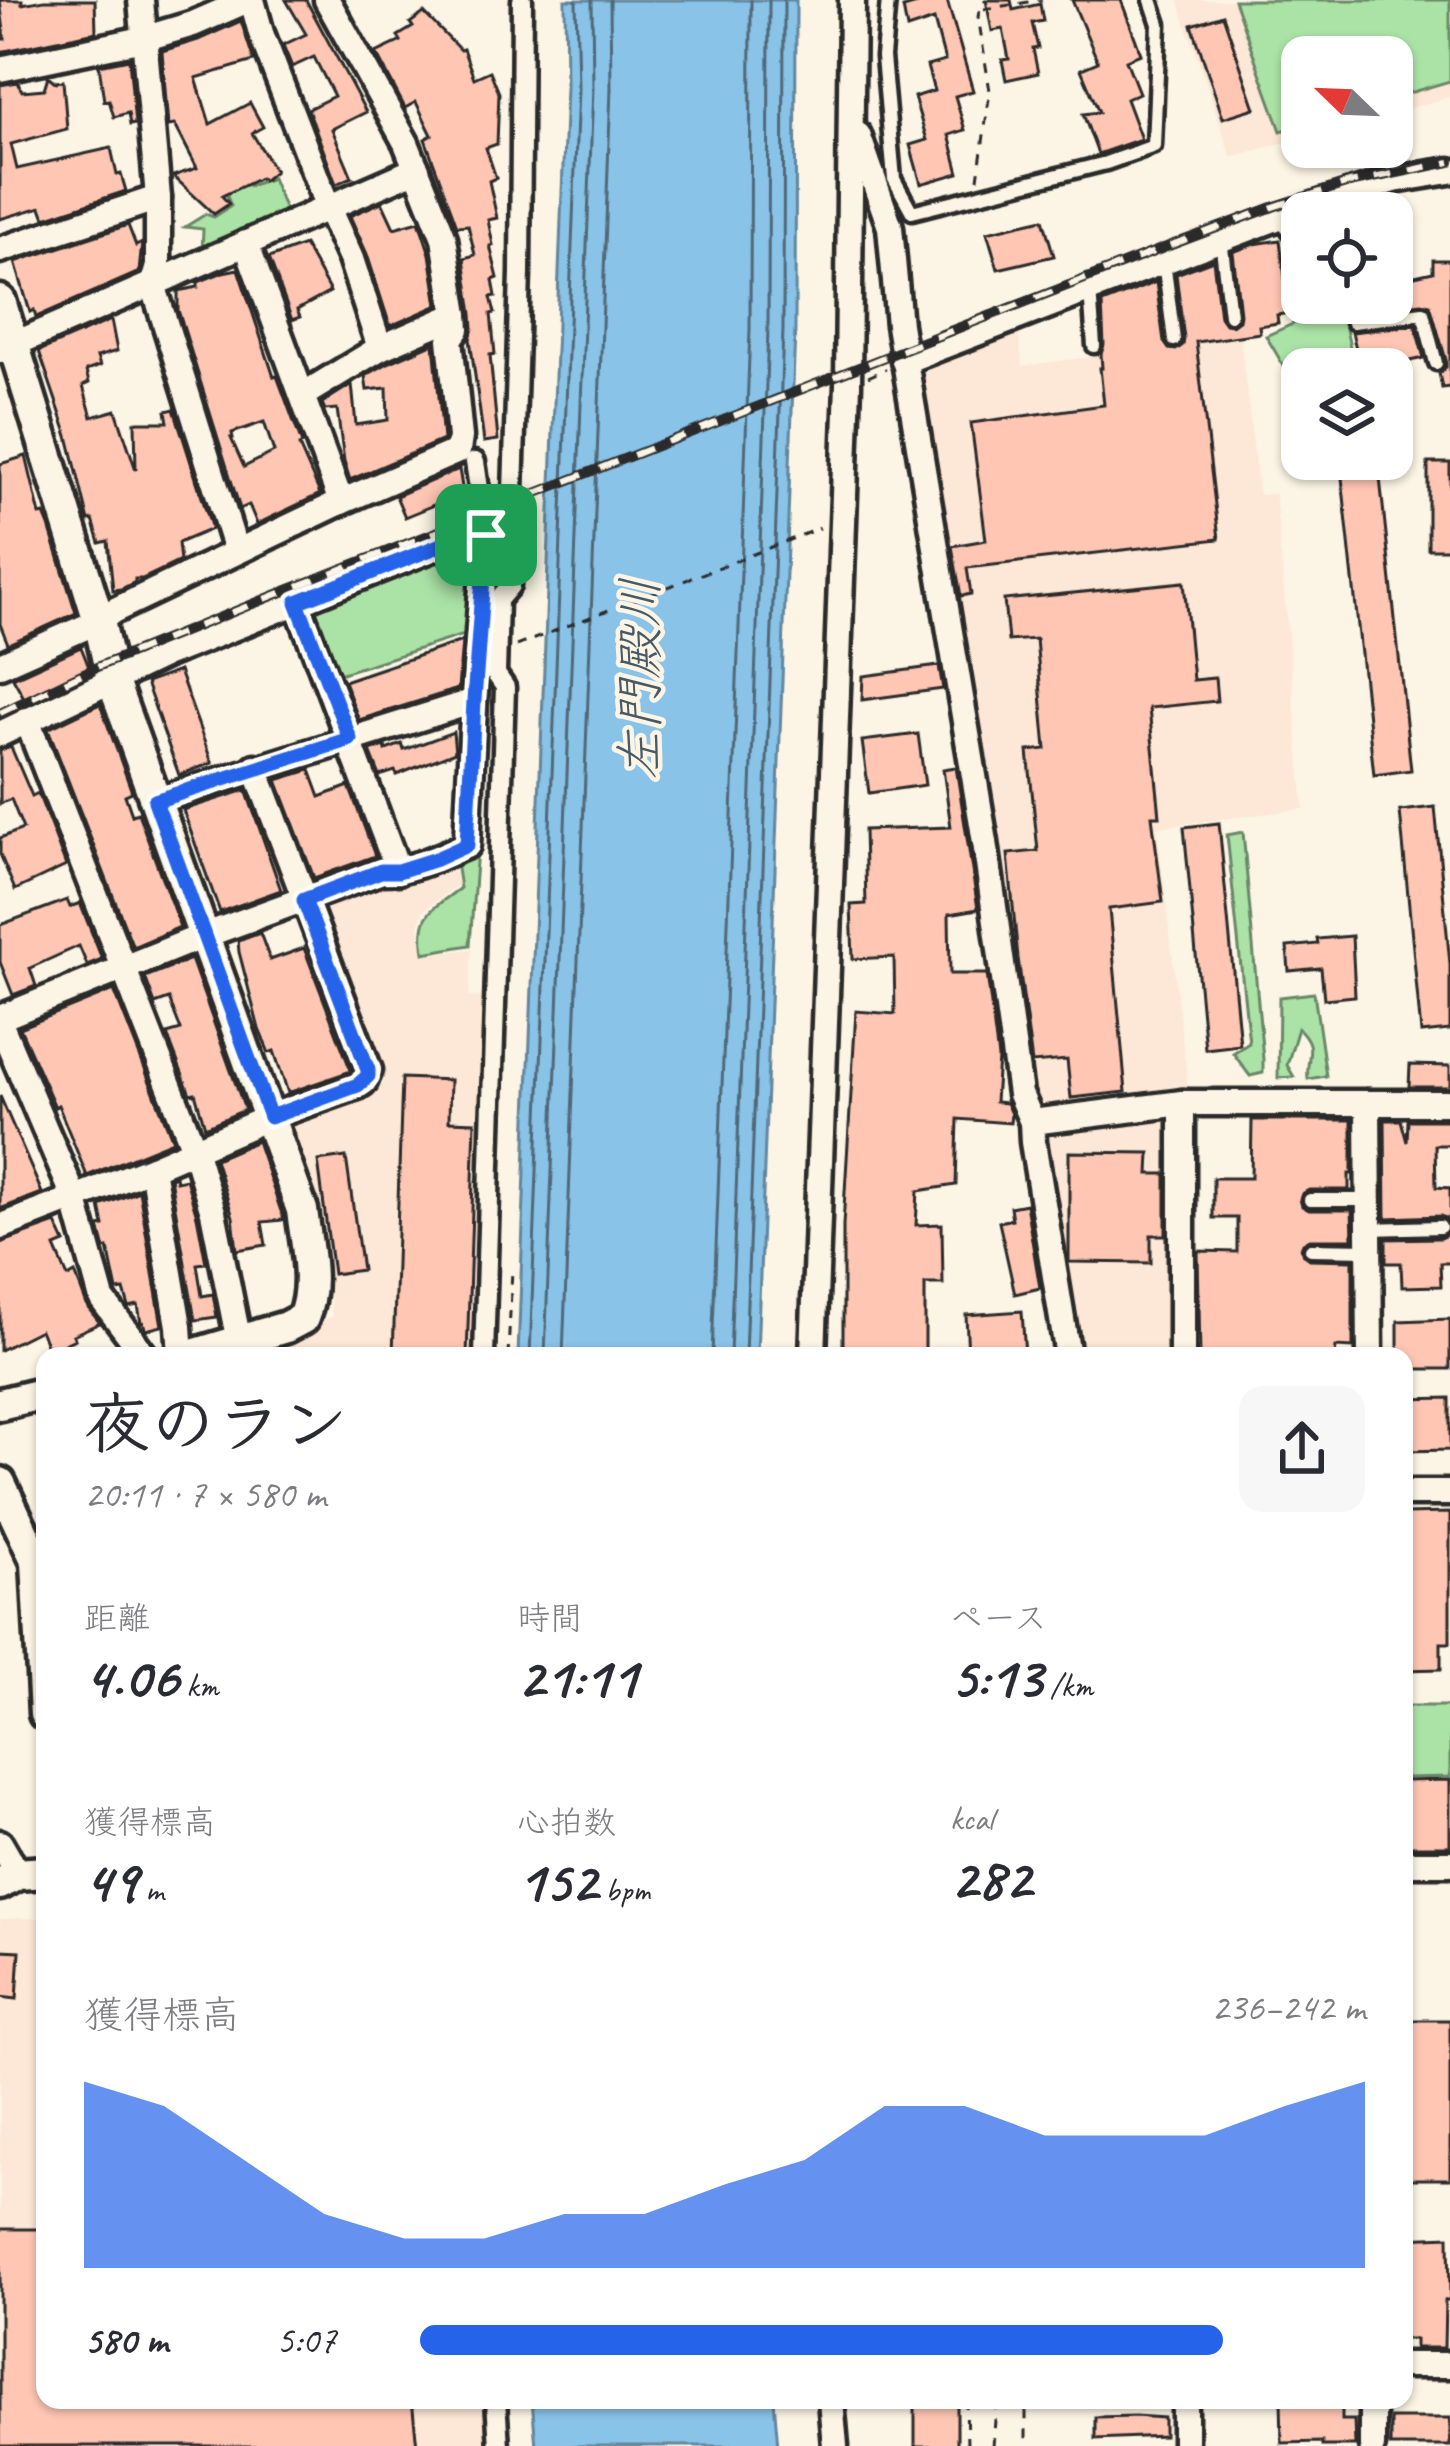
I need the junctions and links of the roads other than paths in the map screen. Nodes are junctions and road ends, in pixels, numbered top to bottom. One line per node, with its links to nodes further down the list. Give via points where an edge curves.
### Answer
1 (141, 0): 8 (street)
2 (250, 0): 8 (street); 14 (street)
3 (327, 0): 11 (street)
4 (522, 0): 38 (street, via 510,586)
5 (852, 0): 10 (street)
6 (888, 0): 7 (lane, via 894,179 912,212 1154,146 1159,24)
7 (1151, 0)
8 (143, 40): 9 (street); 13 (street)
9 (0, 69)
10 (851, 116): 31 (street, via 890,227); 73 (street)
11 (417, 169): 14 (street); 26 (street, via 444,238)
12 (1450, 171): 15 (street)
13 (158, 198): 19 (street); 21 (street)
14 (328, 208): 18 (street); 30 (street)
15 (1279, 217): 16 (lane); 17 (street)
16 (1281, 220)
17 (1221, 239): 20 (street); 25 (lane)
18 (246, 243): 21 (street); 33 (street)
19 (0, 250)
20 (1164, 261): 22 (street); 27 (lane)
21 (153, 284): 29 (street); 37 (street)
22 (1090, 289): 28 (lane); 31 (street)
23 (0, 302): 29 (street)
24 (1413, 314): 32 (lane, via 1423,313)
25 (1230, 315)
26 (456, 322): 30 (street); 34 (street); 35 (street, via 450,339 458,451)
27 (1174, 340)
28 (1094, 346)
29 (6, 347): 40 (street)
30 (380, 348): 33 (street)
31 (904, 361): 58 (street, via 1020,1094)
32 (1436, 363)
33 (303, 394): 35 (street)
34 (475, 462): 36 (street)
35 (340, 502): 37 (street)
36 (486, 529): 38 (street, via 499,520); 39 (street); 43 (street)
37 (236, 551): 40 (street)
38 (498, 600): 72 (street, via 496,674 505,687)
39 (297, 602): 42 (street); 46 (street)
40 (100, 621): 41 (street); 42 (street)
41 (1, 660)
42 (112, 679): 44 (street); 48 (street)
43 (474, 701): 46 (street); 49 (street, via 467,845)
44 (27, 720): 45 (street); 52 (street)
45 (0, 734)
46 (350, 739): 47 (street); 49 (street)
47 (255, 767): 48 (street); 50 (street)
48 (155, 801): 51 (street)
49 (398, 871): 50 (street)
50 (304, 900): 51 (street); 57 (street, via 368,1076)
51 (203, 936): 52 (street); 57 (street)
52 (124, 967): 53 (street); 59 (street)
53 (0, 1021): 61 (street)
54 (1450, 1102): 56 (street)
55 (1182, 1103): 56 (street); 58 (street); 75 (street)
56 (1368, 1103): 63 (street)
57 (270, 1117): 59 (street); 68 (street, via 302,1210 309,1303 303,1318)
58 (1032, 1122): 74 (street)
59 (194, 1149): 60 (street); 68 (street)
60 (152, 1168): 61 (street); 70 (street)
61 (74, 1197): 64 (street); 69 (street, via 102,1299)
62 (1310, 1200): 63 (lane)
63 (1369, 1200): 66 (street)
64 (0, 1227)
65 (1440, 1227): 66 (lane)
66 (1369, 1239): 67 (lane); 76 (street)
67 (1311, 1249)
68 (239, 1342): 71 (street)
69 (138, 1347)
70 (183, 1347)
71 (220, 1347)
72 (484, 1347)
73 (813, 1347)
74 (1067, 1347)
75 (1182, 1347)
76 (1370, 1347)
77 (36, 1395): 78 (street)
78 (0, 1404)
79 (0, 1484): 82 (street)
80 (1413, 1493): 81 (street)
81 (1450, 1493)
82 (36, 1560)
83 (0, 1843): 86 (street)
84 (1413, 1863): 85 (street)
85 (1450, 1863)
86 (21, 1876)
87 (1413, 2365): 88 (street)
88 (1450, 2366)
89 (497, 2409): 93 (street)
90 (832, 2409): 94 (street)
91 (1184, 2409): 95 (street)
92 (1372, 2409): 96 (street)
93 (499, 2446)
94 (835, 2446)
95 (1185, 2446)
96 (1372, 2446)

